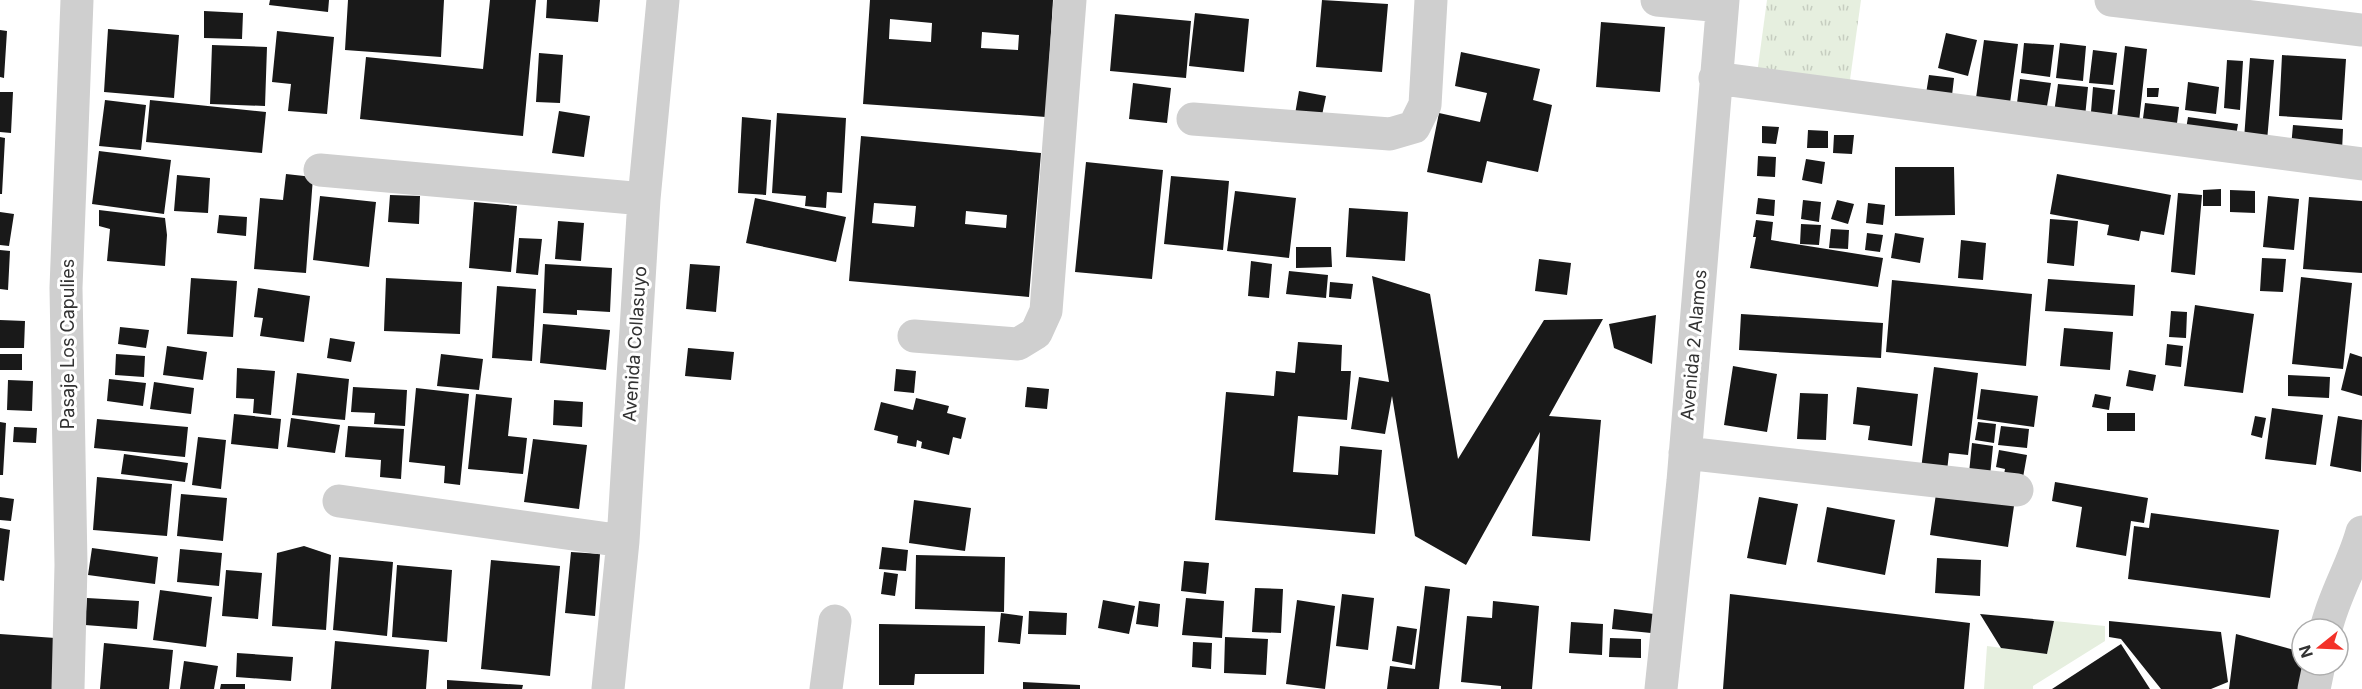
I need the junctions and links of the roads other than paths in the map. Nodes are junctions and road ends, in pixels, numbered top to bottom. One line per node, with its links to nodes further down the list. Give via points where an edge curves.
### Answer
1 (76, 0): 22 (street, Pasaje Los Capulies, via 66,288 71,565)
2 (663, 0): 13 (street, Avenida Collasuyo)
3 (1070, 0): 14 (street, via 1046,311 1036,333 1018,344)
4 (1431, 0): 10 (street, via 1425,105 1414,127 1390,134)
5 (1657, 0): 7 (street)
6 (2111, 0): 8 (street)
7 (1723, 3): 9 (street, Avenida 2 Alamos)
8 (2362, 30)
9 (1715, 78): 11 (street); 15 (street, Avenida 2 Alamos)
10 (1193, 119)
11 (2362, 164)
12 (320, 170): 13 (street)
13 (644, 199): 18 (street, Avenida Collasuyo)
14 (914, 336)
15 (1685, 453): 16 (street); 25 (street, Avenida 2 Alamos)
16 (2017, 490)
17 (339, 501): 18 (street)
18 (623, 541): 23 (street, Avenida Collasuyo)
19 (2361, 542): 20 (street)
20 (2329, 617)
21 (835, 621): 24 (street)
22 (68, 689)
23 (608, 689)
24 (826, 689)
25 (1661, 689)

